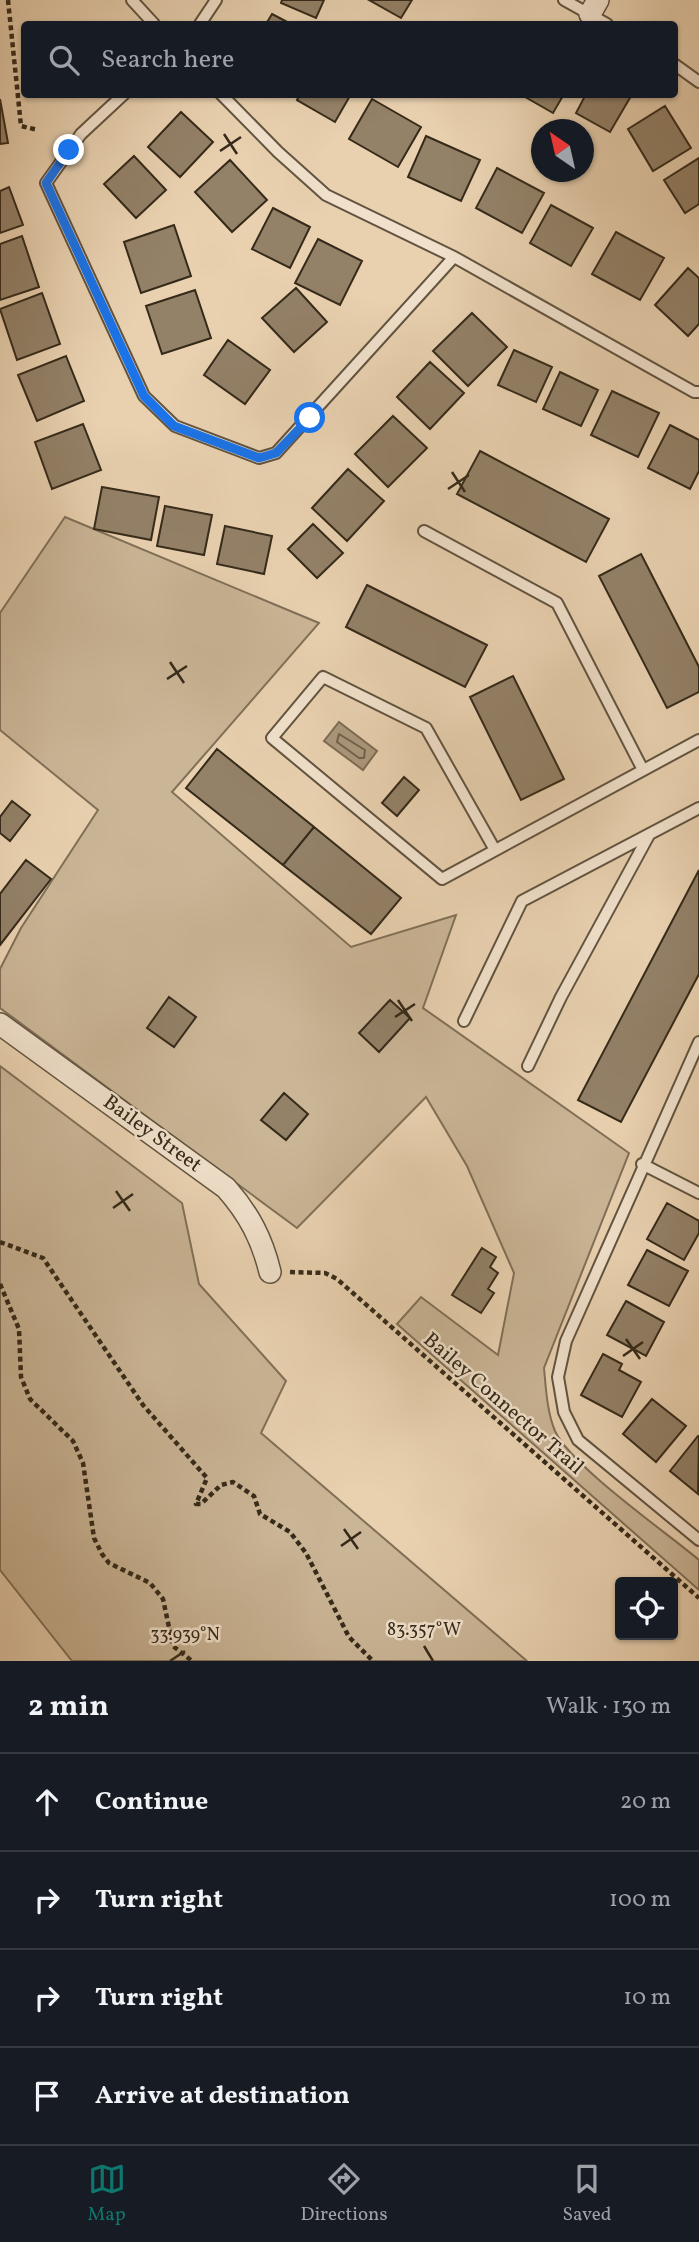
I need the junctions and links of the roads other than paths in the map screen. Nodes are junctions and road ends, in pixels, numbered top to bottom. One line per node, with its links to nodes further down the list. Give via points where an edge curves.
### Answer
1 (132, 0): 5 (lane)
2 (216, 0): 6 (lane)
3 (564, 0): 4 (lane)
4 (598, 13)
5 (151, 21)
6 (202, 21)
7 (678, 67): 8 (lane)
8 (699, 82)
9 (120, 98): 11 (lane, via 81,134 46,183 144,396 174,426 259,458 276,453)
10 (225, 98): 11 (lane, via 326,195)
11 (454, 257): 12 (lane)
12 (699, 392)
13 (424, 531): 15 (lane, via 557,603)
14 (699, 740): 15 (lane)
15 (643, 770): 18 (lane)
16 (699, 808): 17 (lane)
17 (649, 835): 19 (lane, via 522,901); 22 (lane)
18 (495, 850): 18 (lane, via 426,728 415,722 323,677 272,738 442,879)
19 (464, 1021)
20 (0, 1024): 25 (street, Bailey Street, via 226,1188 258,1233)
21 (699, 1042): 23 (lane)
22 (528, 1066)
23 (642, 1164): 24 (lane); 26 (lane, via 566,1341 558,1377 564,1412 578,1440)
24 (699, 1193)
25 (270, 1272)
26 (699, 1540)

